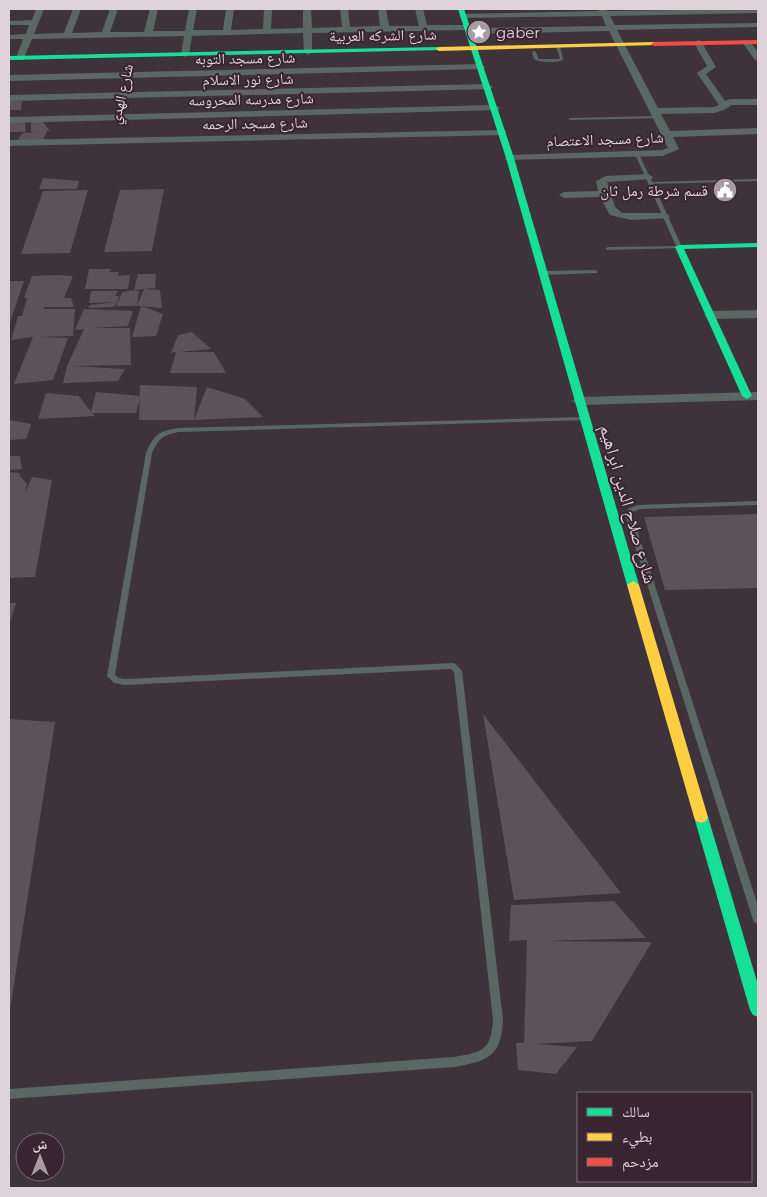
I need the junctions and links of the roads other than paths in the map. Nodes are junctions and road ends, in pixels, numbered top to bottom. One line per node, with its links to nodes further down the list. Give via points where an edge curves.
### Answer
1 (40, 9): 16 (street)
2 (77, 9): 32 (street)
3 (114, 9): 30 (street)
4 (154, 9): 29 (street)
5 (193, 9): 28 (street)
6 (230, 9): 26 (street)
7 (268, 9): 27 (street)
8 (307, 9): 25 (street)
9 (344, 9): 24 (street)
10 (382, 9): 22 (street)
11 (419, 9): 20 (street)
12 (723, 10): 13 (street); 14 (street); 18 (street)
13 (604, 11): 15 (street); 21 (street, شارع مسجد الاعتصام)
14 (758, 11)
15 (463, 12): 23 (street, شارع صلاح الدين ابراهيم)
16 (35, 22): 17 (street); 31 (street)
17 (9, 23)
18 (735, 25): 19 (street); 21 (street); 34 (street)
19 (758, 25)
20 (424, 28): 22 (street); 23 (street)
21 (612, 28): 23 (street); 36 (street, شارع مسجد الاعتصام)
22 (385, 29): 24 (street)
23 (468, 29): 38 (street, شارع صلاح الدين ابراهيم)
24 (346, 30): 25 (street)
25 (307, 31): 27 (street); 40 (street)
26 (227, 32): 27 (street); 28 (street)
27 (267, 32)
28 (188, 33): 29 (street); 42 (street)
29 (148, 34): 30 (street)
30 (105, 35): 32 (street)
31 (29, 36): 32 (street); 33 (street); 46 (street)
32 (67, 36)
33 (9, 37)
34 (751, 42): 35 (street, شارع الشركه العربية); 47 (street)
35 (698, 44): 36 (street, شارع الشركه العربية); 58 (street, via 712,67 701,73)
36 (620, 45): 37 (street, شارع الشركه العربية); 63 (street, شارع مسجد الاعتصام)
37 (558, 46): 38 (street, شارع الشركه العربية); 41 (lane, via 560,60 539,60)
38 (475, 48): 39 (street, شارع الشركه العربية); 48 (street, شارع صلاح الدين ابراهيم)
39 (393, 50): 40 (street, شارع الشركه العربية); 49 (street)
40 (303, 52): 43 (street, شارع الشركه العربية); 50 (street)
41 (534, 52)
42 (185, 54): 43 (street, شارع الشركه العربية); 44 (street, شارع الشركه العربية)
43 (222, 54): 51 (street)
44 (145, 55): 45 (street, شارع الشركه العربية); 52 (street, شارع الهدي)
45 (51, 57): 46 (street, شارع الشركه العربية); 53 (street)
46 (14, 58)
47 (758, 58)
48 (481, 66): 49 (street, شارع مسجد التوبه); 55 (street, شارع صلاح الدين ابراهيم)
49 (396, 68): 50 (street, شارع مسجد التوبه); 61 (street)
50 (299, 71): 51 (street, شارع مسجد التوبه); 62 (street)
51 (220, 72): 52 (street, شارع مسجد التوبه); 64 (street)
52 (141, 74): 53 (street, شارع مسجد التوبه); 65 (street, شارع الهدي)
53 (44, 76): 54 (street, شارع مسجد التوبه); 59 (street)
54 (9, 78)
55 (488, 87): 60 (street, شارع صلاح الدين ابراهيم); 61 (street, شارع نور الاسلام)
56 (9, 98): 59 (street, شارع نور الاسلام)
57 (758, 102): 58 (street)
58 (723, 105): 63 (street, via 714,110)
59 (24, 108): 65 (street, شارع مدرسه المحروسه); 65 (street, شارع نور الاسلام); 67 (street, شارع مدرسه المحروسه); 71 (street)
60 (495, 108): 61 (street, شارع مدرسه المحروسه); 69 (street, شارع صلاح الدين ابراهيم)
61 (407, 111): 62 (street, شارع مسجد الرحمه); 62 (street, شارع مدرسه المحروسه); 62 (street, شارع نور الاسلام); 69 (street, شارع مسجد الرحمه)
62 (298, 114): 64 (street, شارع مسجد الرحمه); 64 (street, شارع مدرسه المحروسه); 64 (street, شارع نور الاسلام)
63 (656, 114): 66 (lane); 70 (street, شارع مسجد الاعتصام)
64 (215, 115): 65 (street, شارع مسجد الرحمه); 65 (street, شارع مدرسه المحروسه); 65 (street, شارع نور الاسلام)
65 (131, 117): 71 (street, شارع مسجد الرحمه)
66 (570, 119)
67 (9, 120)
68 (758, 131): 70 (street)
69 (502, 132): 73 (street, شارع صلاح الدين ابراهيم)
70 (666, 134): 72 (street, شارع مسجد الاعتصام, via 673,151)
71 (10, 143)
72 (637, 154): 73 (street, شارع مسجد الاعتصام); 74 (lane)
73 (510, 158): 83 (street, شارع صلاح الدين ابراهيم)
74 (649, 180): 75 (lane); 76 (street, via 602,179); 78 (lane)
75 (758, 180)
76 (605, 194): 77 (street); 78 (street, via 616,215)
77 (564, 195)
78 (665, 216): 80 (lane)
79 (758, 245): 80 (street)
80 (679, 247): 81 (lane); 85 (street)
81 (608, 249)
82 (595, 272): 83 (lane)
83 (543, 273): 87 (street, شارع صلاح الدين ابراهيم)
84 (758, 314): 85 (street)
85 (710, 315): 86 (street)
86 (752, 396): 87 (street)
87 (579, 401): 88 (street, شارع صلاح الدين ابراهيم)
88 (585, 419): 91 (street, شارع صلاح الدين ابراهيم); 92 (lane, via 162,433 154,439 149,453 111,676 125,682 453,666 458,671 498,1020 498,1036 490,1050 476,1058 454,1062)
89 (758, 503): 90 (lane, via 639,507 628,514)
90 (758, 920)
91 (758, 1010)
92 (9, 1094)

